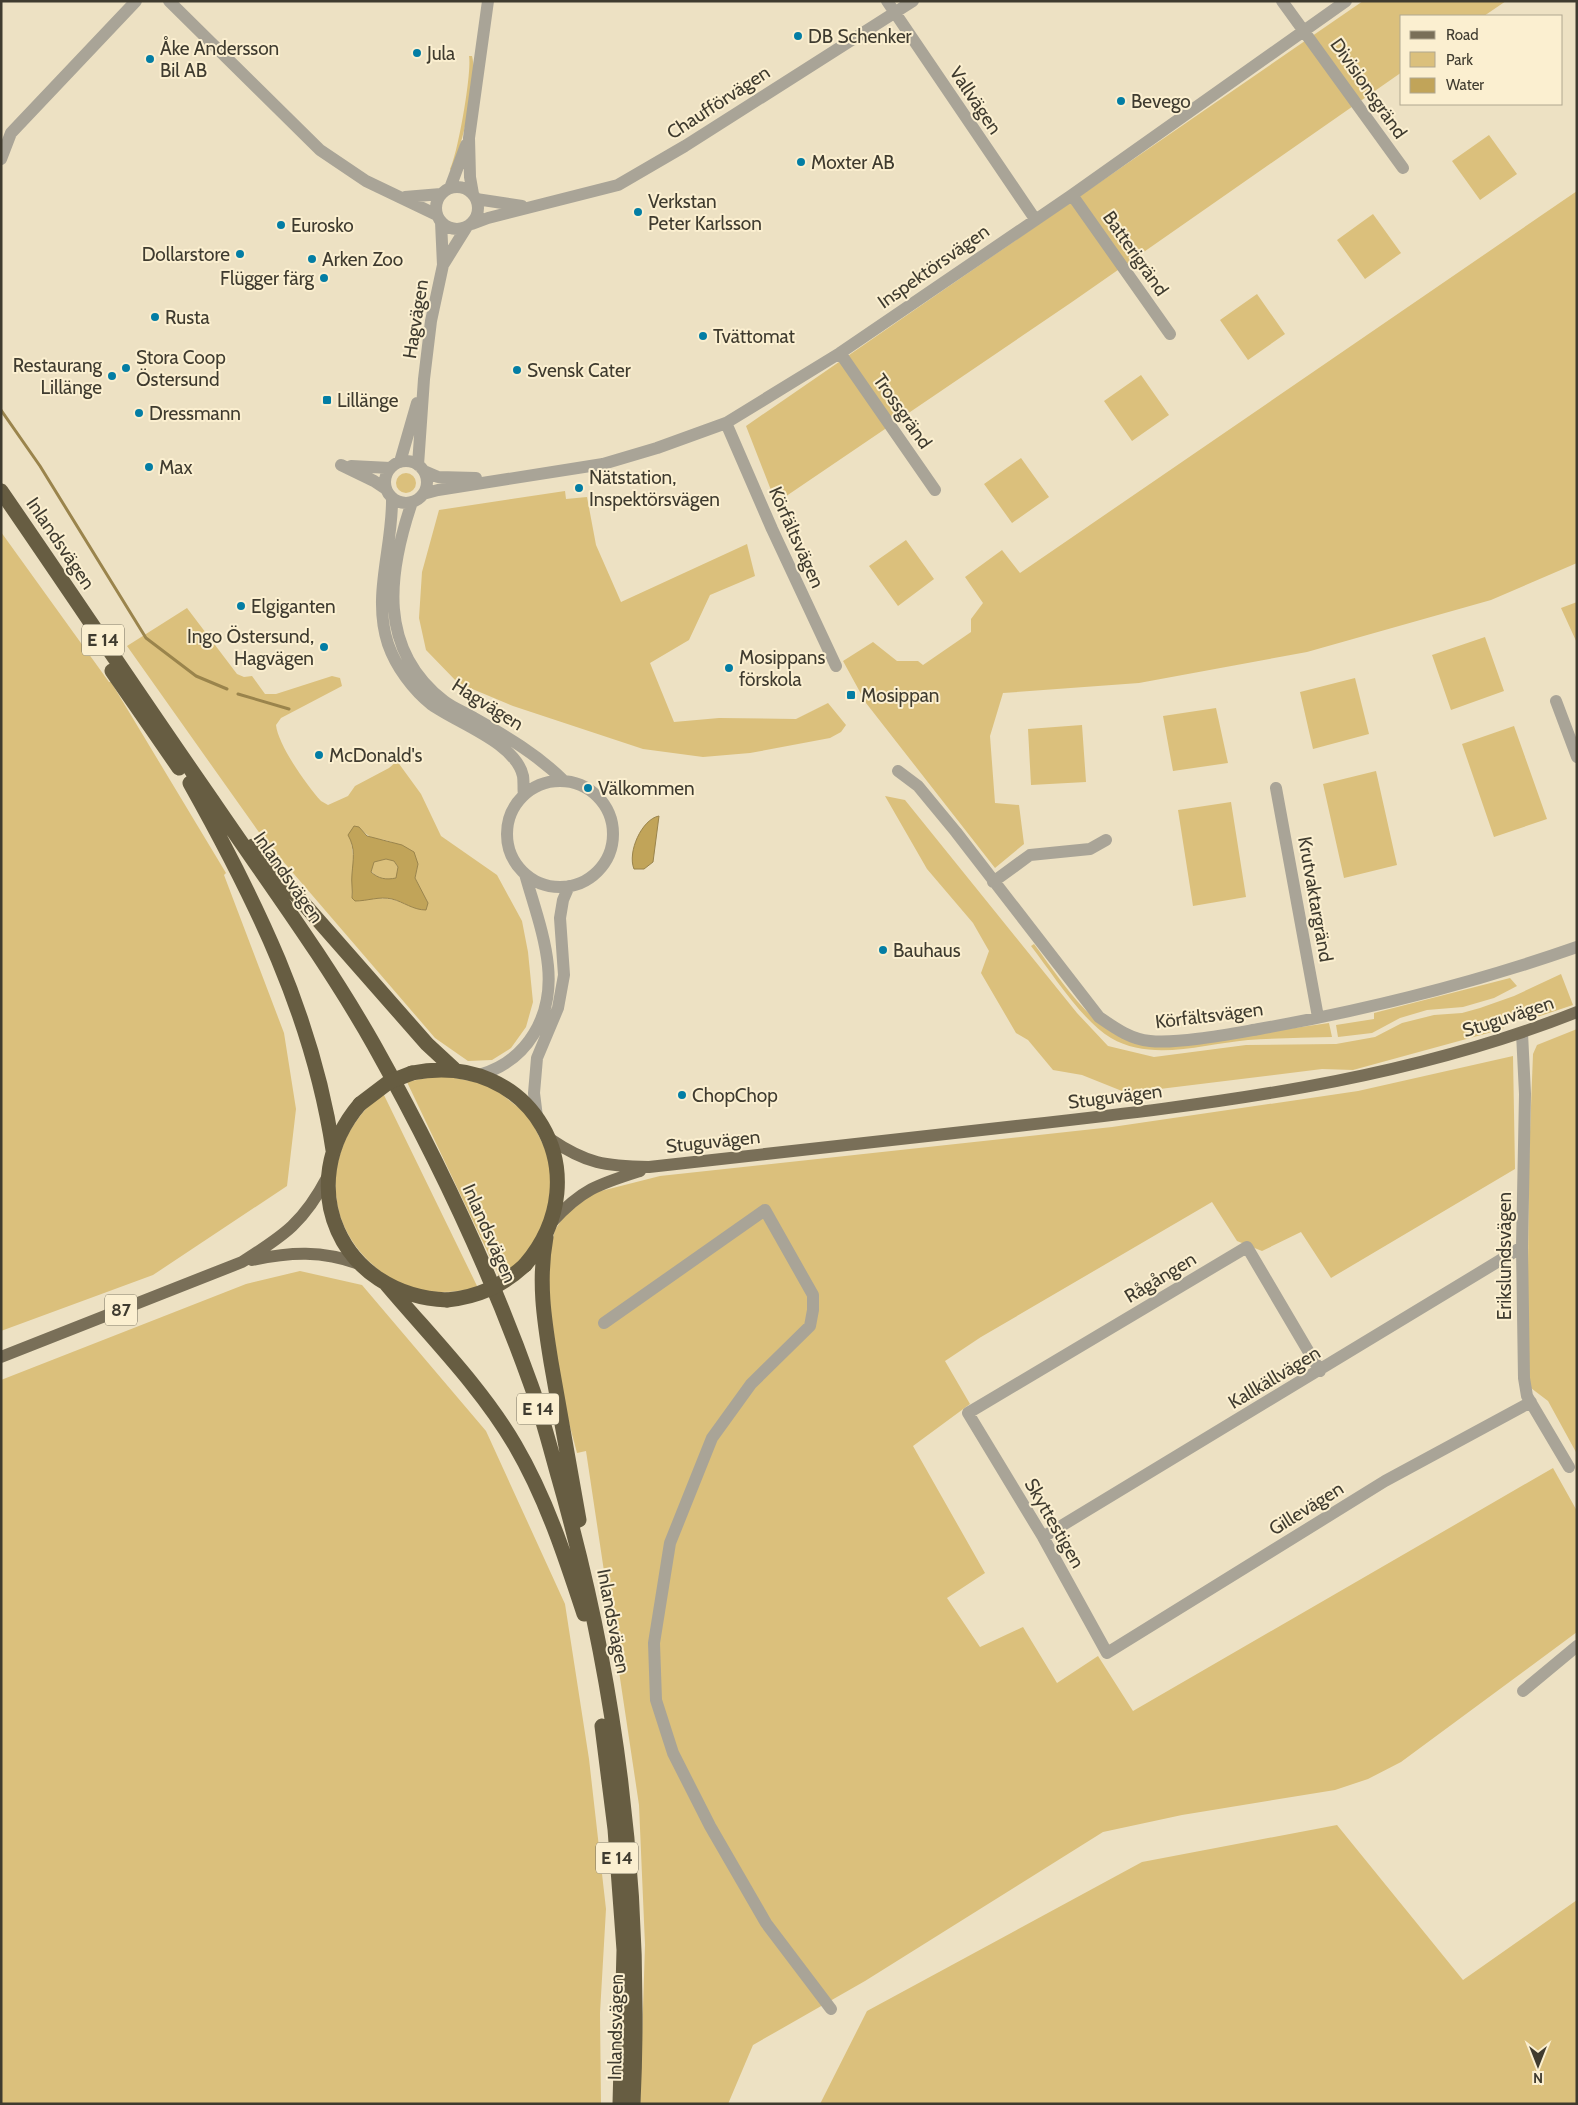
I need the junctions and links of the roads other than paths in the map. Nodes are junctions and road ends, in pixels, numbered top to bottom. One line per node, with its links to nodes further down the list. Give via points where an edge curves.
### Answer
1 (136, 1): 11 (street, via 11,133)
2 (169, 1): 16 (street, via 320,150 358,176)
3 (488, 1): 10 (street)
4 (887, 1): 8 (street, Vallvägen)
5 (913, 1): 8 (street, Chaufförvägen)
6 (1282, 1): 9 (street, Divisionsgränd)
7 (1346, 1): 9 (street, Inspektörsvägen)
8 (895, 13): 17 (street, Chaufförvägen, via 618,185); 19 (street, Vallvägen)
9 (1305, 31): 12 (street, Divisionsgränd); 14 (street, Inspektörsvägen)
10 (469, 138): 13 (street); 15 (street, via 470,177)
11 (1, 159)
12 (1403, 168)
13 (446, 191): 15 (street, via 461,187); 16 (street); 18 (street, via 436,204)
14 (1072, 194): 19 (street, Inspektörsvägen); 22 (street, Batterigränd)
15 (475, 196): 17 (street, Chaufförvägen); 20 (street, via 479,211)
16 (403, 197): 18 (street)
17 (532, 207): 20 (street, Chaufförvägen)
18 (439, 219): 20 (street, via 451,229); 21 (street, Hagvägen)
19 (1034, 219): 23 (street, Inspektörsvägen)
20 (469, 226): 21 (street, Hagvägen)
21 (443, 265): 24 (street, Hagvägen, via 431,321)
22 (1170, 334)
23 (840, 353): 25 (street, Inspektörsvägen); 29 (street, Trossgränd)
24 (424, 379): 26 (street, Hagvägen); 27 (street, Hagvägen)
25 (726, 423): 28 (street, Inspektörsvägen, via 603,464); 35 (street, Körfältsvägen)
26 (395, 465): 27 (street, via 411,462); 31 (street, via 386,476); 31 (street, via 341,465 374,481)
27 (421, 468): 28 (street, Inspektörsvägen, via 438,477); 32 (street, via 427,481)
28 (503, 479): 32 (street, Inspektörsvägen)
29 (935, 490)
30 (1, 491): 42 (highway, Inlandsvägen / E 14)
31 (389, 494): 33 (street, via 402,502); 43 (street, Hagvägen, via 392,515 381,602 388,645 411,685 432,704 500,745 515,761 522,775)
32 (423, 494): 33 (street)
33 (412, 502): 39 (street, Hagvägen, via 392,582 393,616 401,648 420,678 444,701 546,763)
34 (1, 508): 40 (highway, Inlandsvägen / E 14)
35 (836, 666)
36 (1556, 701): 37 (street)
37 (1577, 757)
38 (898, 771): 46 (street, Körfältsvägen, via 918,786)
39 (564, 781): 43 (street, via 544,783); 47 (street, via 580,785 599,798 610,815 613,829 611,850 603,866 592,876)
40 (189, 782): 56 (highway, via 234,862 276,951 306,1035 327,1110); 72 (highway, Inlandsvägen / E 14, via 300,943 366,1049 430,1166 476,1263 523,1388 567,1534)
41 (1276, 788): 50 (street, Krutvaktargränd)
42 (205, 790): 52 (highway, via 415,1031); 73 (highway, Inlandsvägen / E 14, via 307,939 373,1043 483,1263 532,1387 580,1551)
43 (524, 795): 45 (street, via 509,817 506,838 512,858)
44 (1106, 840): 46 (street, via 1090,849 1030,855)
45 (525, 874): 47 (street, via 543,885); 53 (street, via 548,967 540,1021 532,1040 522,1052 495,1070)
46 (993, 882): 50 (street, Körfältsvägen, via 1099,1018 1127,1035 1150,1041 1190,1038)
47 (569, 886): 54 (street, via 560,918 564,975 558,1008 537,1058 534,1093)
48 (1577, 946): 50 (street, Körfältsvägen, via 1500,972)
49 (1577, 1012): 51 (main road, Stuguvägen)
50 (1318, 1017)
51 (1522, 1033): 57 (main road, Stuguvägen, via 1324,1085 1116,1115); 61 (street, Erikslundsvägen, via 1525,1094)
52 (454, 1069): 53 (highway); 56 (highway, bridge, via 412,1073 389,1082 360,1104 344,1125)
53 (479, 1074): 54 (highway, via 505,1087)
54 (537, 1116): 55 (highway)
55 (550, 1139): 57 (main road, Stuguvägen, via 583,1160); 59 (highway, via 558,1180)
56 (332, 1150): 58 (highway)
57 (649, 1168): 59 (main road, Stuguvägen, via 598,1184)
58 (328, 1176): 62 (main road, via 298,1223); 63 (highway, via 334,1223 340,1238)
59 (552, 1222): 60 (highway)
60 (546, 1237): 64 (highway, bridge, via 525,1265 502,1283 476,1295 447,1300 416,1296); 73 (highway, via 541,1298)
61 (1522, 1247): 67 (street, Kallkällvägen); 68 (street, Erikslundsvägen, via 1524,1378)
62 (242, 1262): 63 (main road, via 301,1252 341,1257); 66 (main road, 87)
63 (359, 1264): 64 (highway)
64 (387, 1285): 72 (highway, via 474,1388 514,1444 556,1531)
65 (604, 1323): 77 (street, via 765,1210 813,1295 810,1326 751,1384 712,1438 670,1544 654,1643 656,1700 673,1753 710,1826 766,1923)
66 (1, 1357)
67 (1320, 1372): 69 (street, Rågången, via 1247,1247); 71 (street, Kallkällvägen)
68 (1531, 1402): 70 (street, Erikslundsvägen); 75 (street, Gillevägen, via 1385,1481)
69 (968, 1413): 71 (street, Skyttestigen)
70 (1569, 1467)
71 (1044, 1537): 75 (street, Skyttestigen)
72 (584, 1614): 78 (highway, Inlandsvägen / E 14, via 598,1688 624,1950)
73 (598, 1638): 79 (highway, Inlandsvägen / E 14, via 628,1836 636,1950)
74 (1577, 1646): 76 (street)
75 (1107, 1654)
76 (1523, 1691)
77 (831, 2009)
78 (620, 2104)
79 (633, 2104)

